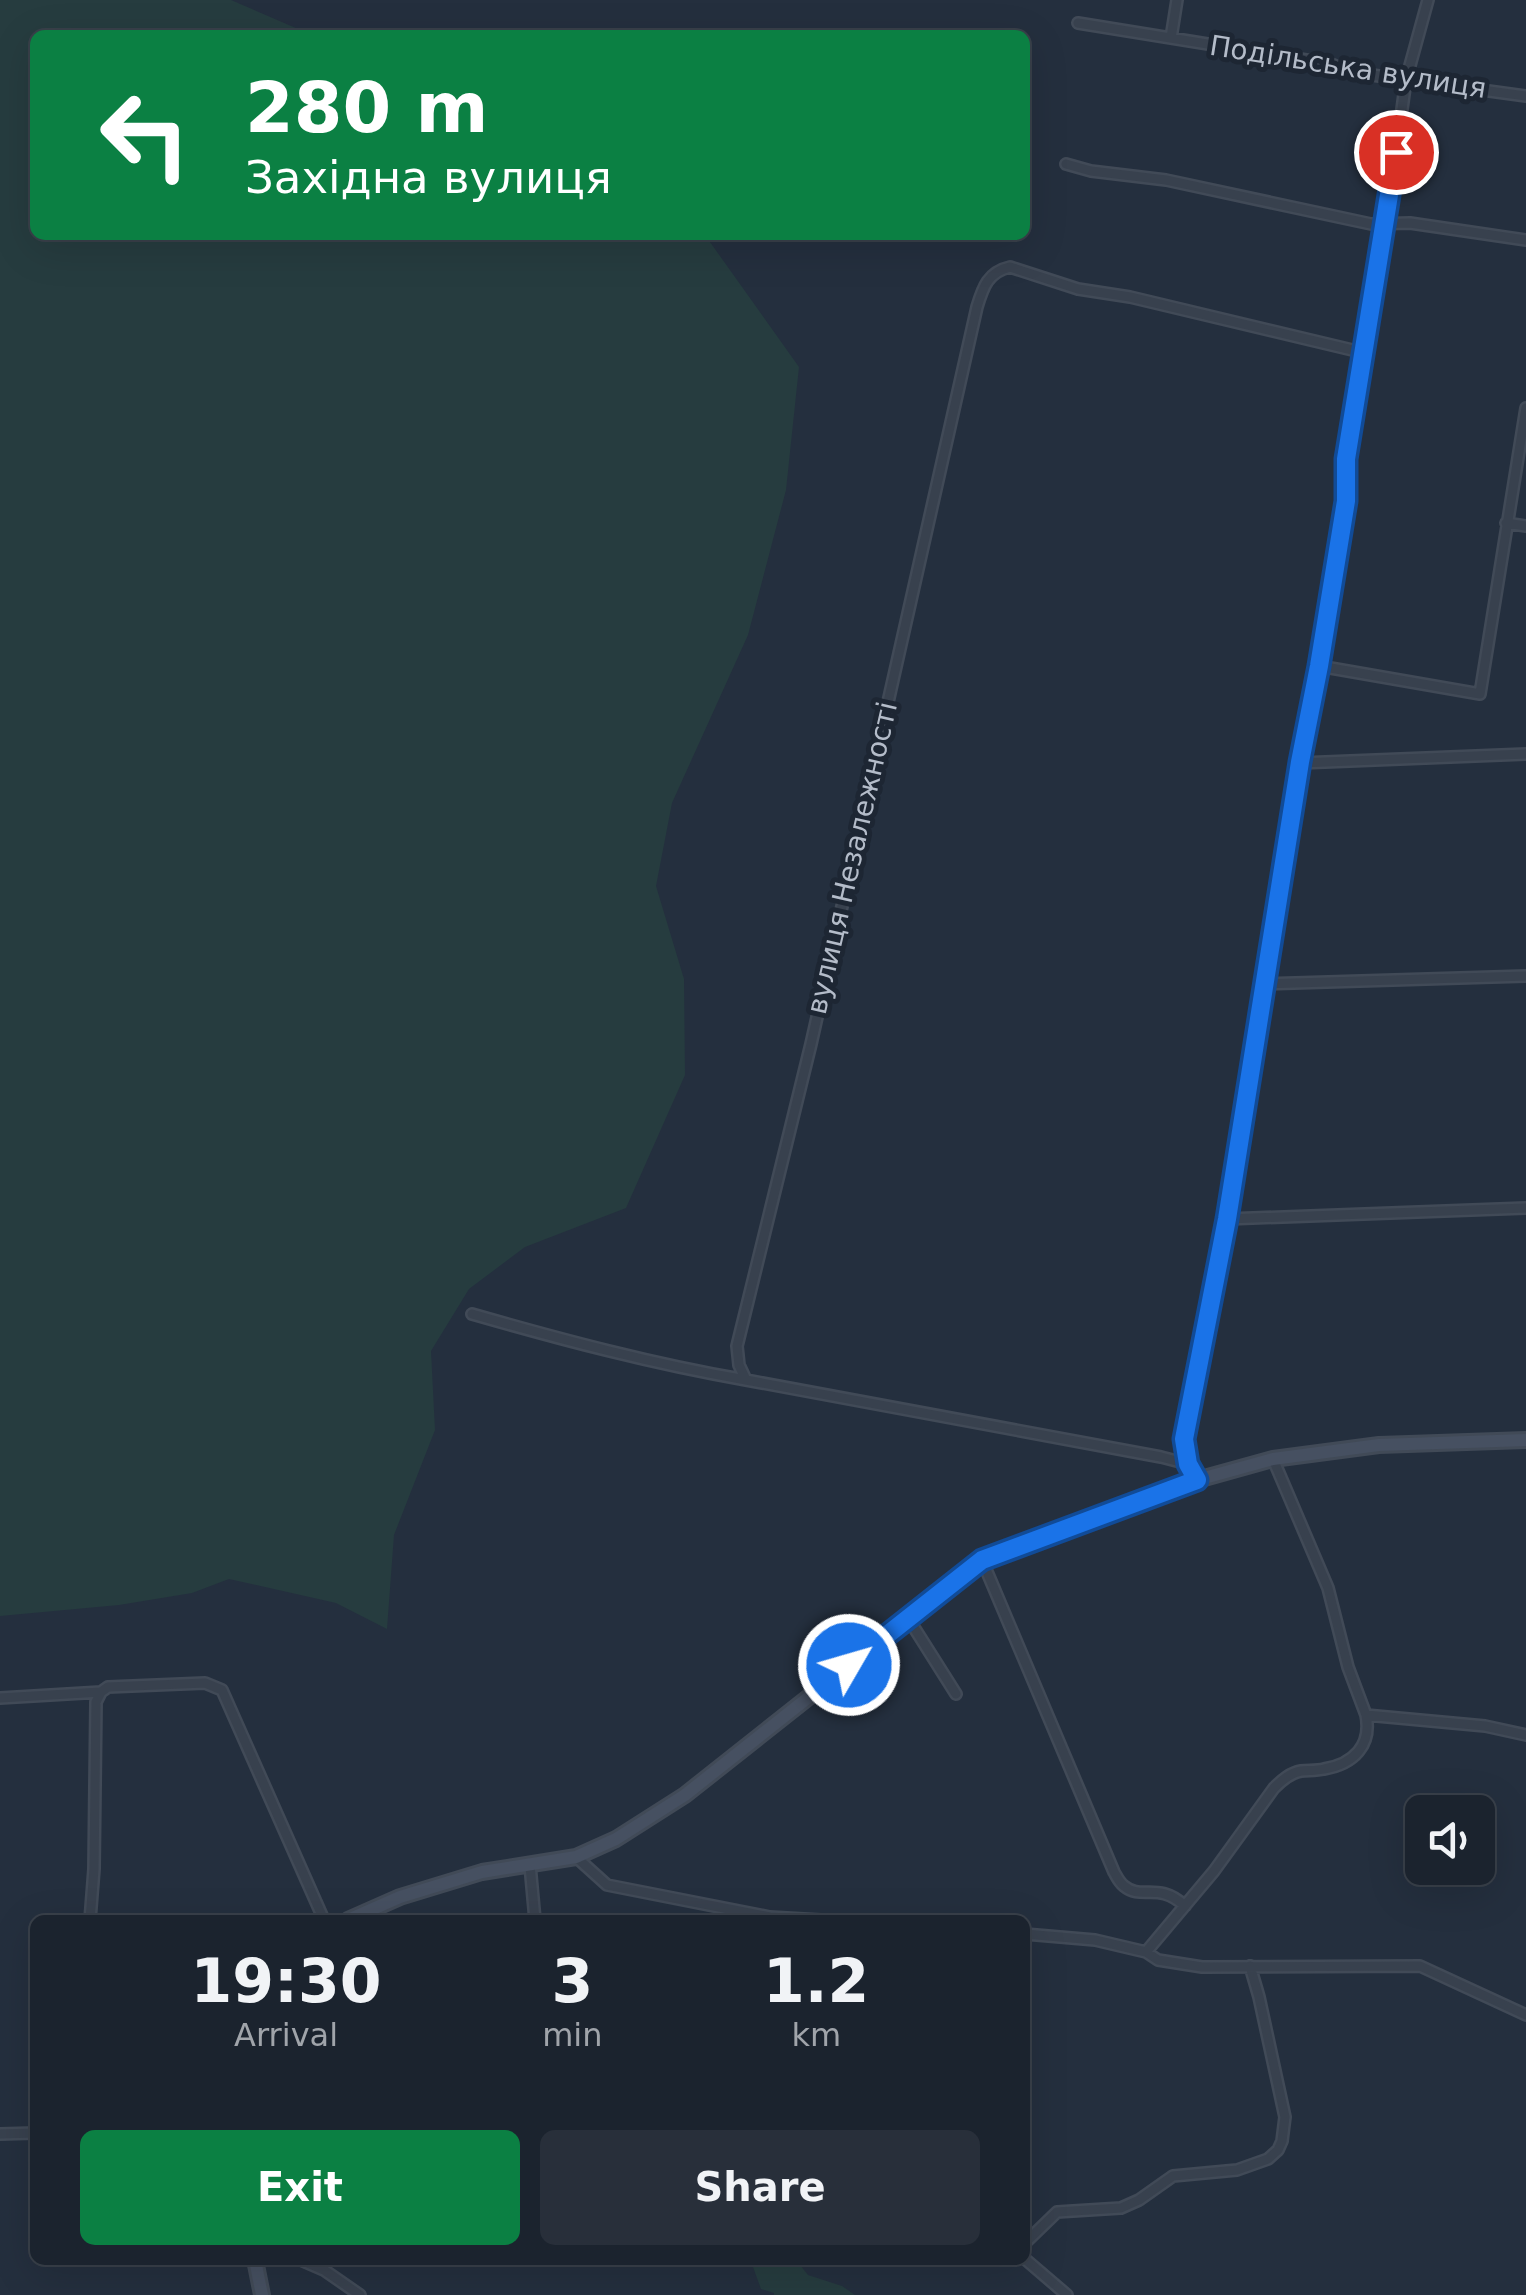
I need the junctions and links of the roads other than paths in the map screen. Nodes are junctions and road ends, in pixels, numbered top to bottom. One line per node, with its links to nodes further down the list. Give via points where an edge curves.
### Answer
1 (1177, 0): 4 (street, Подільська вулиця)
2 (1428, 0): 5 (street)
3 (1078, 23): 4 (street, Подільська вулиця)
4 (1171, 38): 5 (street, Подільська вулиця)
5 (1406, 80): 6 (street, Подільська вулиця); 8 (street)
6 (1526, 96)
7 (1066, 164): 8 (street)
8 (1386, 226): 9 (street, via 1410,223); 10 (street)
9 (1526, 240)
10 (1365, 354): 14 (street); 22 (street, вулиця Незалежності, via 1078,289 1010,267 986,282 737,1346)
11 (1526, 408): 12 (street)
12 (1506, 523): 13 (street); 14 (street, via 1480,694)
13 (1526, 526)
14 (1319, 666): 16 (street)
15 (1526, 754): 16 (street)
16 (1300, 762): 18 (street)
17 (1526, 976): 18 (street)
18 (1264, 984): 20 (street)
19 (1526, 1208): 20 (street)
20 (1227, 1219): 25 (street, via 1184,1439)
21 (472, 1314): 22 (street)
22 (746, 1380): 25 (street)
23 (1526, 1440): 24 (street, via 1379,1445)
24 (1272, 1459): 26 (street); 32 (street, via 1328,1588)
25 (1188, 1464): 26 (street)
26 (1197, 1480): 27 (street)
27 (982, 1560): 28 (street); 36 (street, via 1114,1872 1123,1886 1161,1891)
28 (908, 1618): 30 (street); 34 (street, via 686,1795)
29 (101, 1692): 31 (street); 37 (street); 38 (street, via 205,1683 222,1690)
30 (956, 1694)
31 (0, 1698)
32 (1366, 1715): 33 (street); 36 (street, via 1361,1751 1339,1766 1283,1778)
33 (1526, 1734)
34 (576, 1857): 35 (street); 41 (street, via 607,1886)
35 (530, 1865): 39 (street, via 482,1872); 40 (street)
36 (1185, 1906): 43 (street)
37 (90, 1915)
38 (322, 1915)
39 (359, 1915)
40 (535, 1915)
41 (759, 1915)
42 (1030, 1934): 43 (street)
43 (1146, 1952): 44 (street, via 1202,1968)
44 (1250, 1966): 45 (street, via 1420,1966); 48 (street, via 1285,2117 1278,2150 1237,2170 1173,2176 1121,2208 1056,2212)
45 (1526, 2015)
46 (30, 2133): 47 (street)
47 (0, 2134)
48 (1030, 2238)
49 (1030, 2263): 54 (street)
50 (256, 2265): 52 (street)
51 (312, 2265): 53 (street)
52 (262, 2295)
53 (360, 2295)
54 (1067, 2295)

